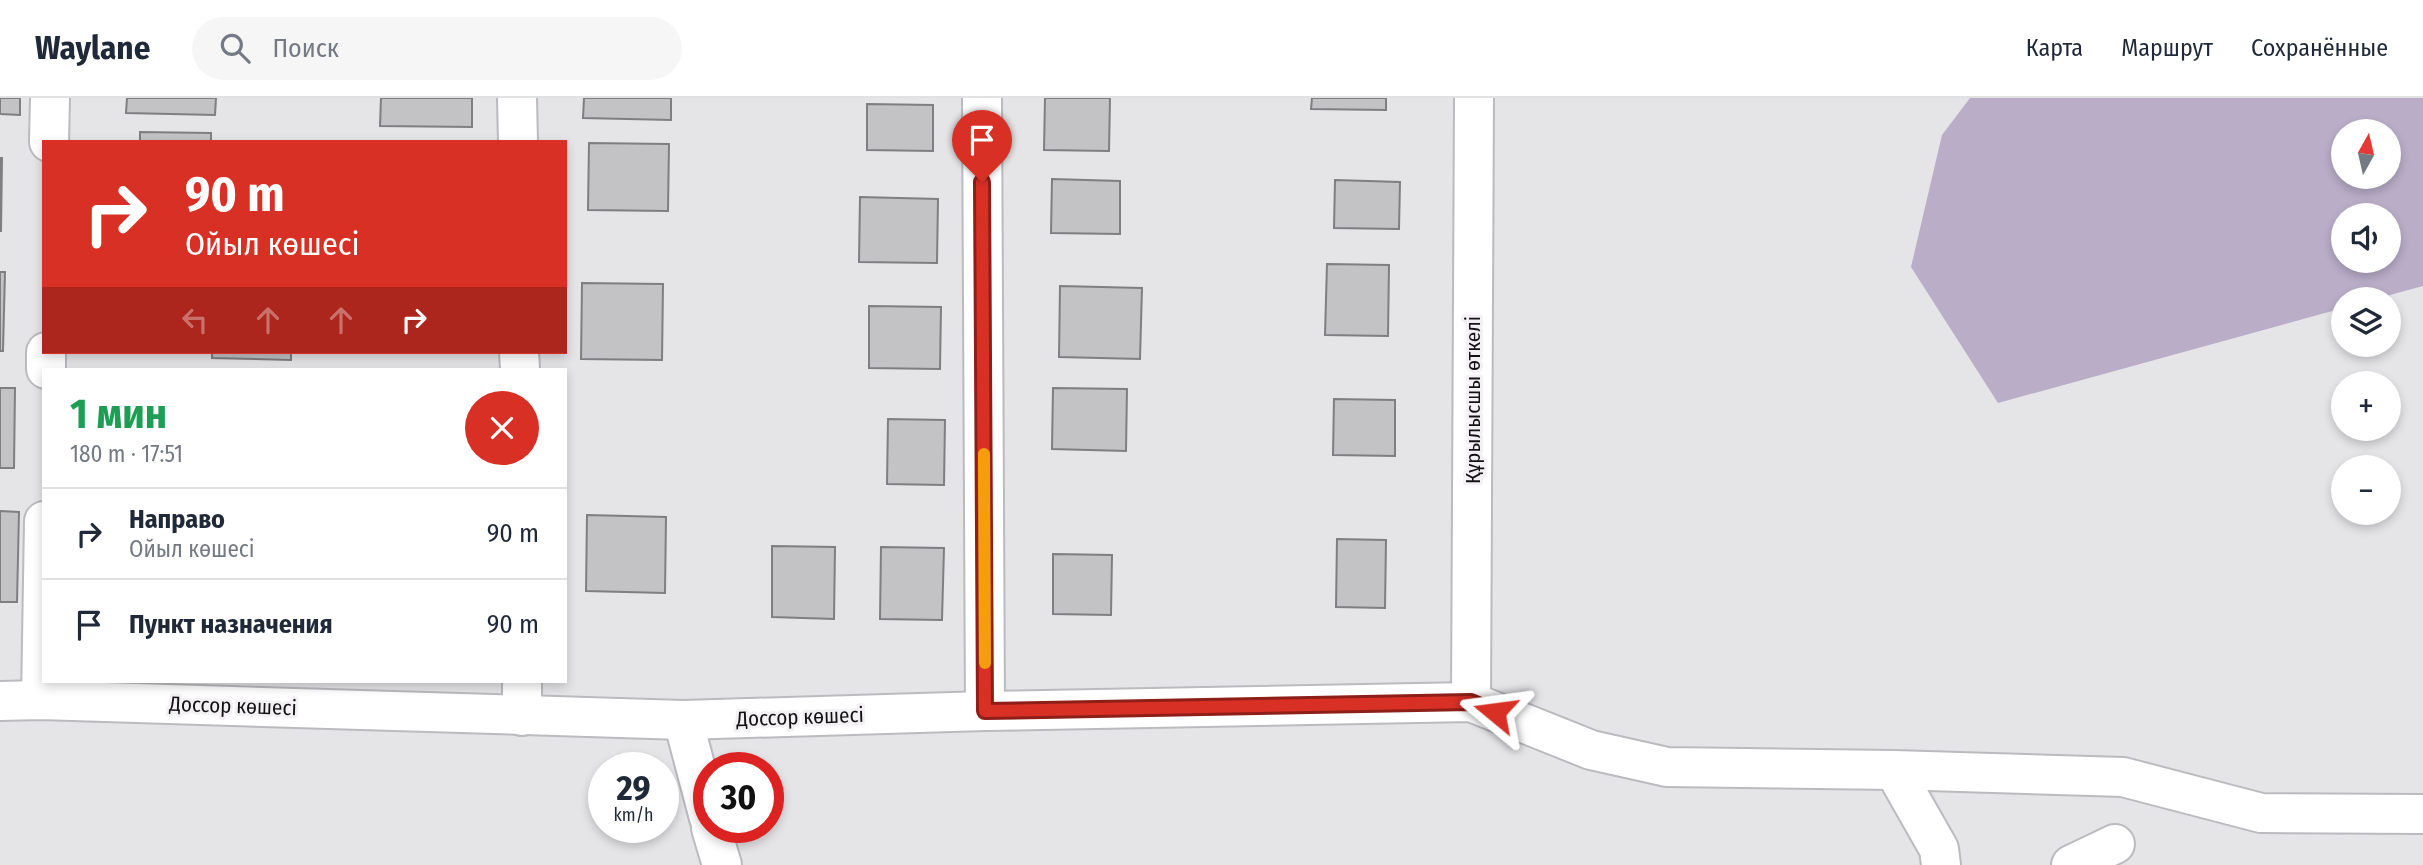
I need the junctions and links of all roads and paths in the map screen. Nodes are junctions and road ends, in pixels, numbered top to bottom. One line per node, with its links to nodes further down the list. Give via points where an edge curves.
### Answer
1 (50, 98): 5 (street)
2 (517, 98): 6 (street)
3 (982, 98): 12 (street)
4 (1474, 98): 11 (street, Құрылысшы өткелі)
5 (49, 140)
6 (518, 140)
7 (42, 640): 9 (street)
8 (522, 699): 9 (street, Доссор көшесі); 13 (street, Доссор көшесі)
9 (41, 700): 10 (street, Доссор көшесі)
10 (0, 701)
11 (1471, 702): 12 (street, Доссор көшесі); 15 (street, Доссор көшесі, via 1591,750 1667,767)
12 (985, 711): 13 (street, Доссор көшесі)
13 (683, 720): 14 (street)
14 (693, 758)
15 (1894, 770): 16 (street, Доссор көшесі, via 2123,777 2262,813); 20 (street, via 1939,849)
16 (2423, 814)
17 (715, 843): 19 (street)
18 (2115, 845): 21 (street)
19 (720, 865)
20 (1941, 865)
21 (2071, 865)

